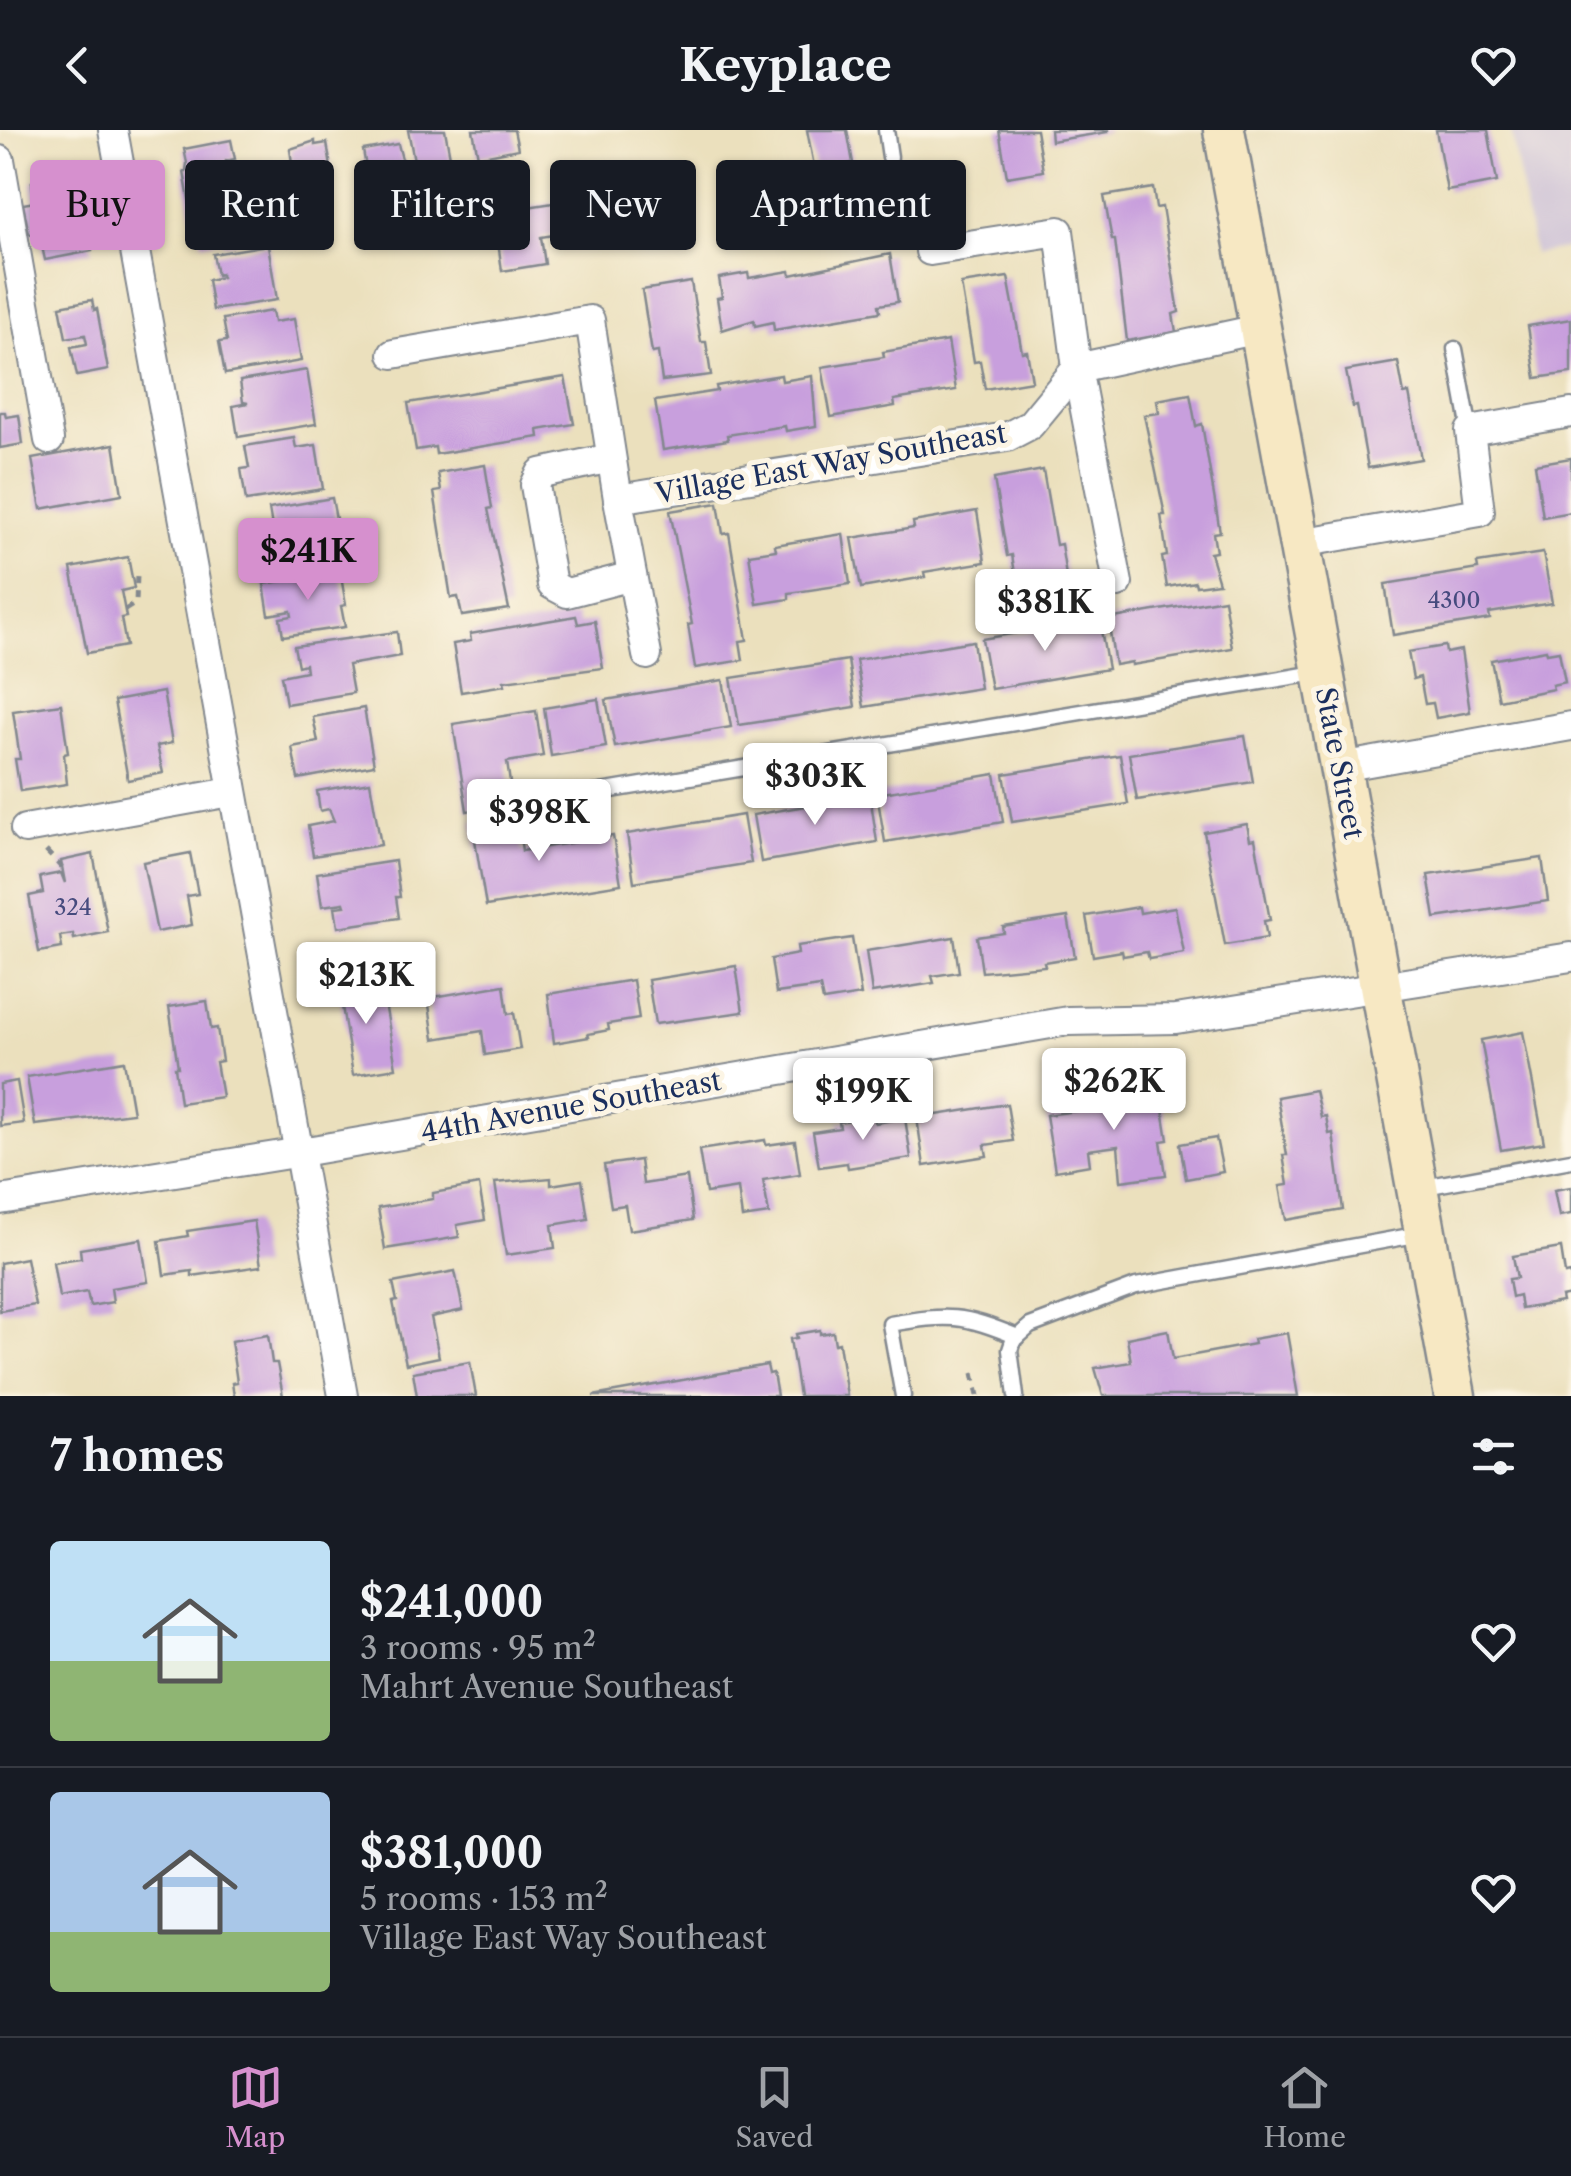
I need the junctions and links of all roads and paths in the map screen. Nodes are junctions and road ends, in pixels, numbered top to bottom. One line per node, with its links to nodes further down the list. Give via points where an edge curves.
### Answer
1 (113, 130): 25 (street)
2 (886, 130): 4 (lane)
3 (1224, 130): 7 (main road, State Street)
4 (890, 156)
5 (0, 160): 13 (street)
6 (966, 245): 10 (street, via 1059,231)
7 (1259, 329): 10 (street); 16 (main road, State Street)
8 (1455, 350): 12 (lane)
9 (393, 354): 14 (street, Village East Way Southeast, via 590,320)
10 (1077, 368): 15 (street, Village East Way Southeast, via 1030,425 1008,437); 19 (street)
11 (1571, 413): 12 (street)
12 (1470, 430): 16 (street, via 1480,512)
13 (49, 440)
14 (611, 458): 15 (street, Village East Way Southeast); 18 (street, via 541,473 535,485 552,585 567,592)
15 (618, 499): 18 (street, Village East Way Southeast)
16 (1300, 543): 22 (main road, State Street)
17 (138, 574): 20 (path, via 136,603)
18 (632, 576): 21 (street, Village East Way Southeast)
19 (1118, 583)
20 (125, 610)
21 (648, 655)
22 (1322, 672): 24 (main road, State Street); 26 (lane)
23 (1571, 726): 24 (street)
24 (1341, 768): 29 (main road, State Street)
25 (231, 792): 27 (street); 30 (street)
26 (576, 796)
27 (25, 828)
28 (1571, 956): 29 (street, 44th Avenue Southeast)
29 (1380, 986): 30 (street, 44th Avenue Southeast, via 1176,1020 1068,1020); 32 (main road, State Street)
30 (300, 1152): 33 (street, 44th Avenue Southeast); 37 (street)
31 (1571, 1160): 32 (lane)
32 (1418, 1188): 34 (main road, State Street)
33 (0, 1200)
34 (1426, 1233): 35 (lane, via 1136,1286 1030,1326); 41 (main road, State Street)
35 (1018, 1337): 38 (lane, via 973,1319 890,1324); 40 (lane, via 1010,1350)
36 (973, 1373): 39 (path)
37 (343, 1396)
38 (903, 1396)
39 (978, 1396)
40 (1016, 1396)
41 (1456, 1396)

